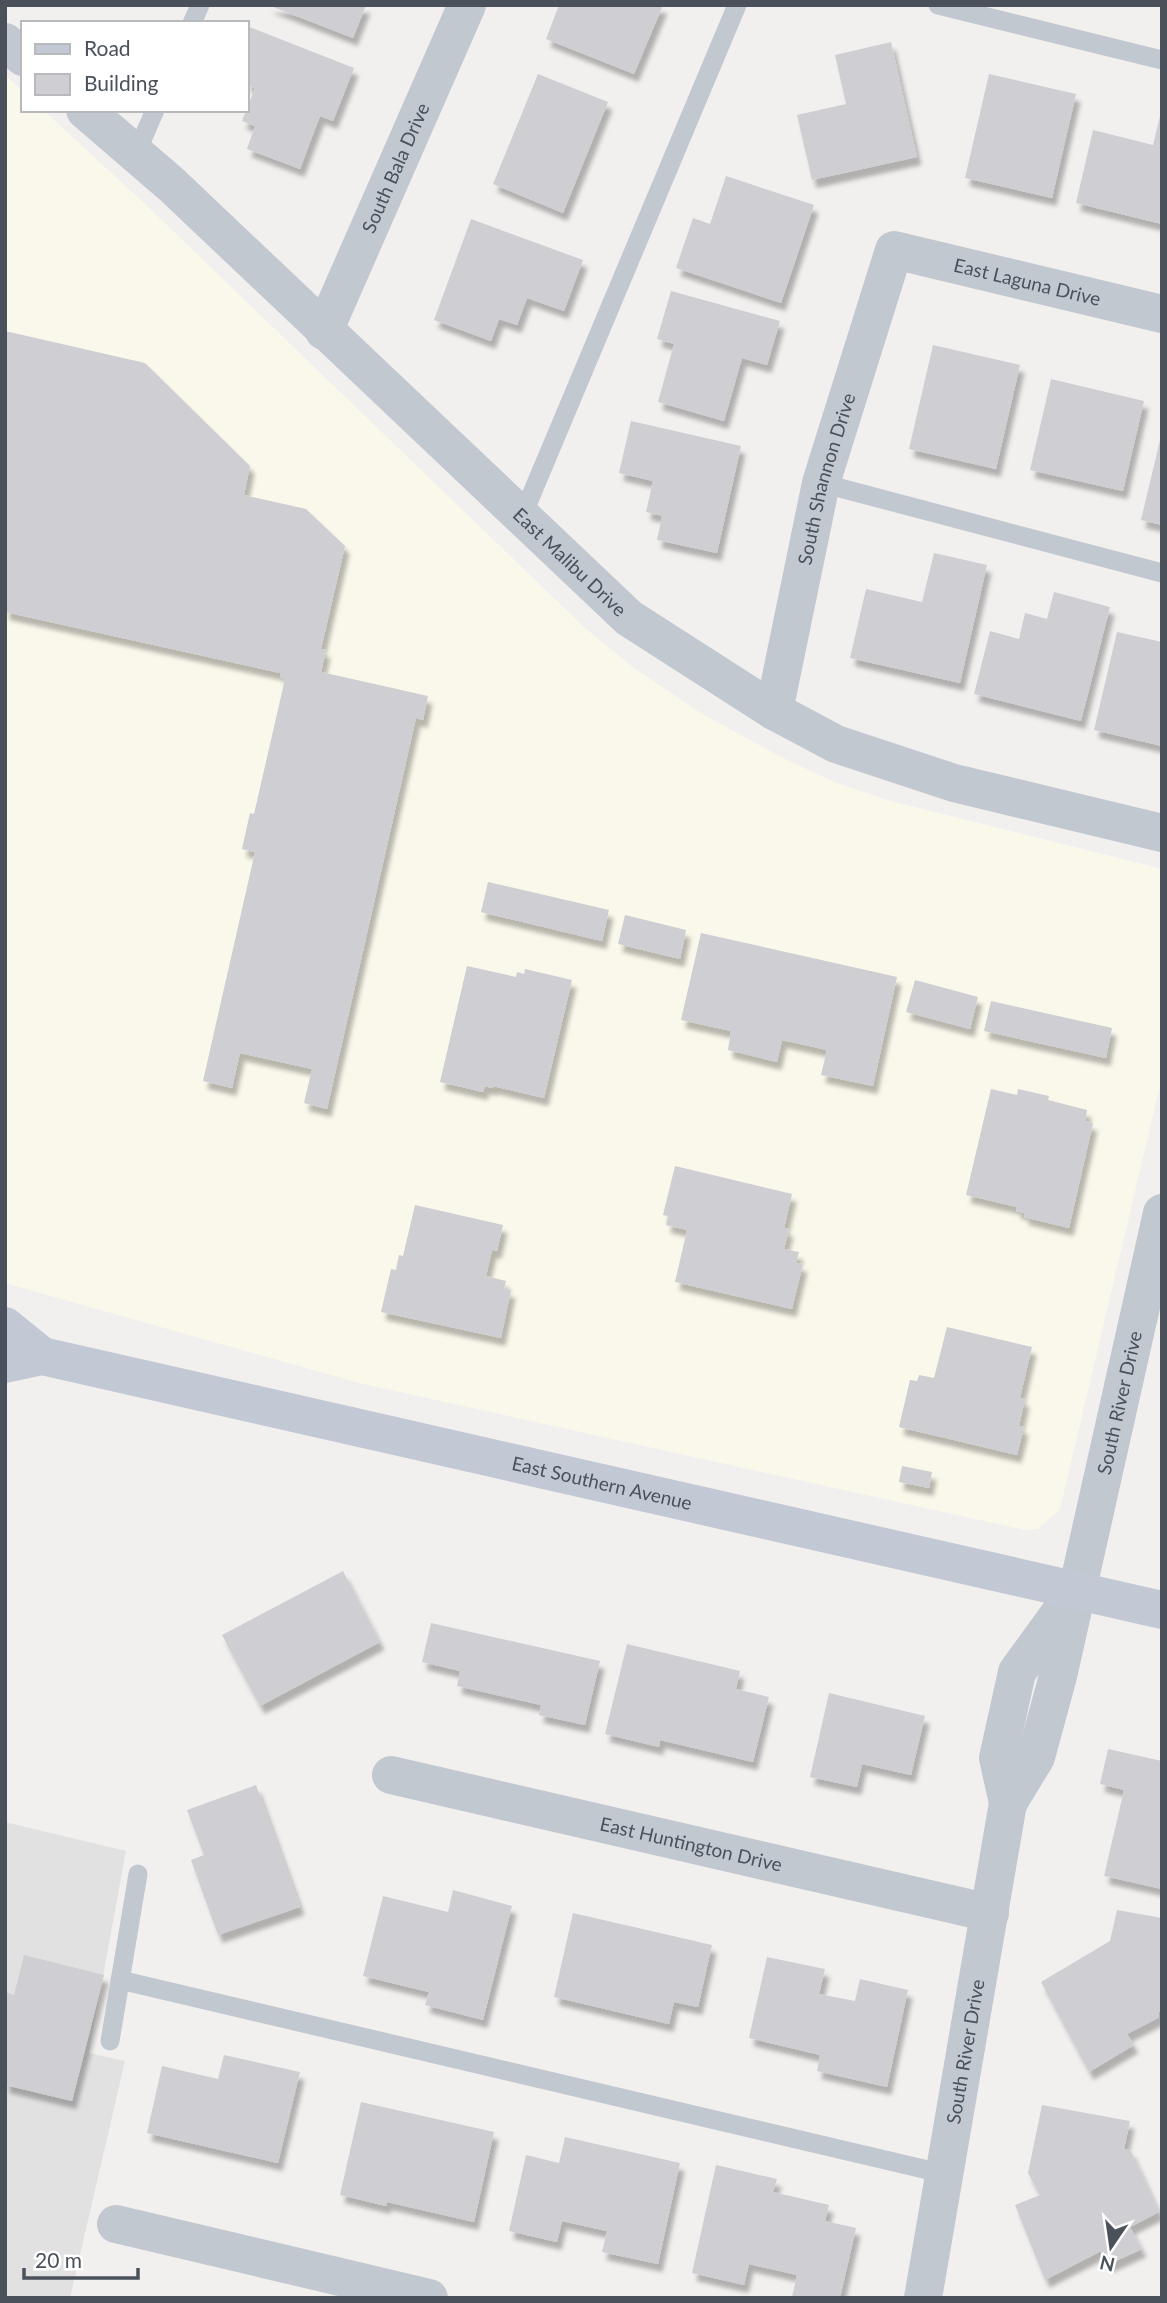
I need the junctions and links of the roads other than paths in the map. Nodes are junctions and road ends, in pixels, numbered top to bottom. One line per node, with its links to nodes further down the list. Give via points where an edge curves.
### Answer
1 (200, 5): 5 (lane)
2 (467, 5): 14 (street, South Bala Drive)
3 (737, 5): 16 (lane)
4 (938, 5): 8 (lane)
5 (193, 21)
6 (5, 42): 7 (street)
7 (21, 55)
8 (1162, 60)
9 (87, 112): 11 (street, East Malibu Drive)
10 (154, 112): 11 (lane)
11 (136, 154): 14 (street, East Malibu Drive)
12 (894, 250): 13 (street, East Laguna Drive); 15 (street, South Shannon Drive)
13 (1162, 314)
14 (324, 331): 16 (street, East Malibu Drive)
15 (821, 483): 17 (lane); 18 (street, South Shannon Drive)
16 (522, 517): 18 (street, East Malibu Drive, via 629,618)
17 (1162, 573)
18 (774, 711): 19 (street, East Malibu Drive, via 836,744 954,783)
19 (1162, 833)
20 (1162, 1213): 24 (street, South River Drive)
21 (5, 1326): 22 (main road, East Southern Avenue)
22 (42, 1356): 23 (main road, East Southern Avenue); 24 (main road, East Southern Avenue)
23 (5, 1364)
24 (1076, 1591): 25 (main road, East Southern Avenue); 28 (street, South River Drive, via 1036,1757 1007,1803)
25 (1162, 1610)
26 (391, 1774): 28 (street, East Huntington Drive)
27 (138, 1874): 29 (lane)
28 (990, 1913): 31 (street, South River Drive)
29 (120, 1980): 30 (lane); 31 (lane)
30 (110, 2041)
31 (945, 2174): 34 (street, South River Drive)
32 (116, 2224): 33 (street)
33 (429, 2298)
34 (923, 2298)

